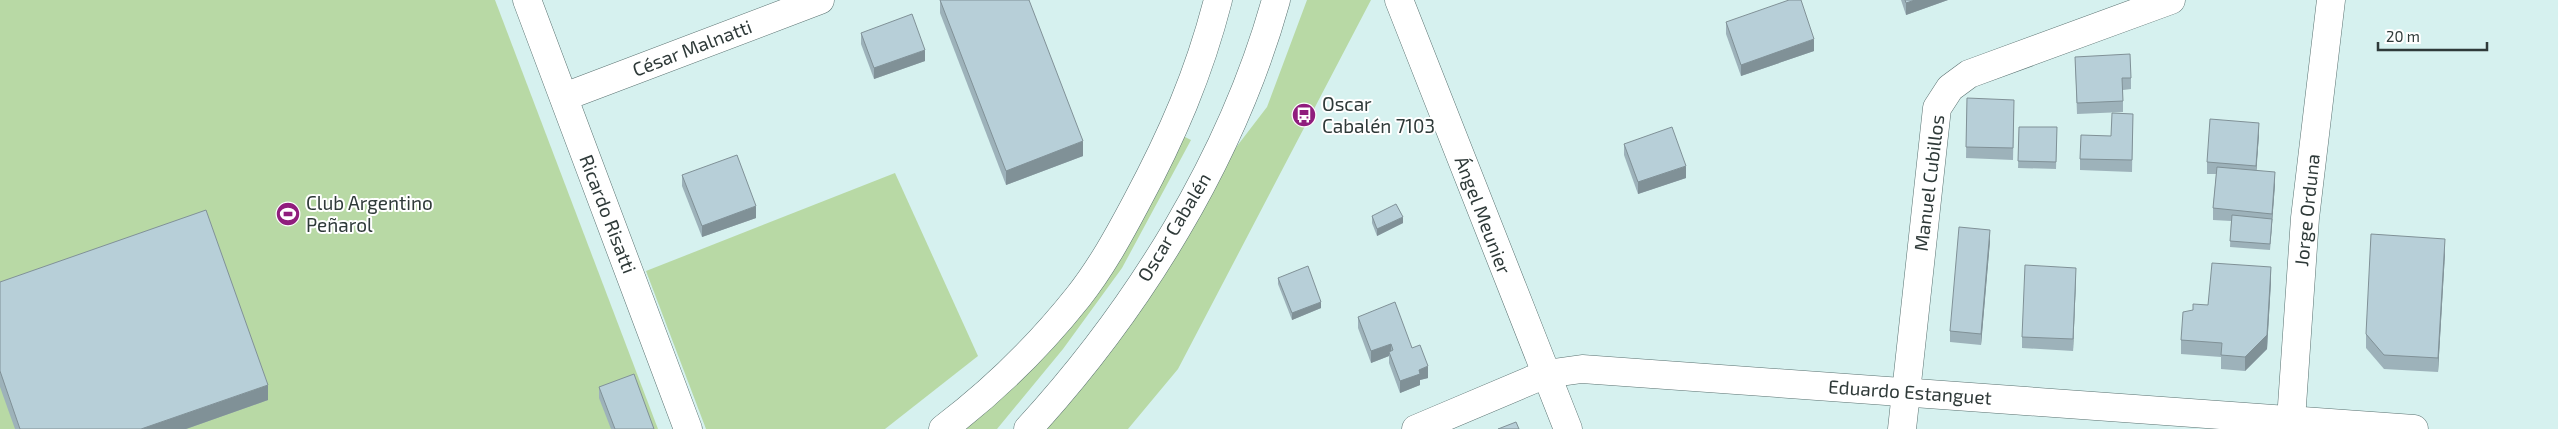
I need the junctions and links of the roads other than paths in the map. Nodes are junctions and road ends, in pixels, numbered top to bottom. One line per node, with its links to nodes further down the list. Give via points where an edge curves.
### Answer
1 (527, 0): 8 (street, Ricardo Risatti)
2 (820, 0): 8 (street, César Malnatti)
3 (1218, 0): 13 (street, via 1204,53 1166,148 1117,237 1079,296 1032,349 973,406)
4 (1276, 0): 14 (street, Oscar Cabalén, via 1265,41 1220,151 1168,242 1106,335)
5 (1399, 0): 9 (street, Ángel Meunier)
6 (2171, 0): 10 (street, Manuel Cubillos, via 1969,74 1950,88 1937,108)
7 (2331, 0): 11 (street, Jorge Orduna, via 2305,218)
8 (564, 97): 12 (street, Ricardo Risatti)
9 (1546, 374): 10 (street, Eduardo Estanguet, via 1582,369); 15 (street, Eduardo Estanguet); 16 (street, Ángel Meunier)
10 (1904, 391): 11 (street, Eduardo Estanguet); 17 (street, Manuel Cubillos)
11 (2291, 420): 18 (street, Eduardo Estanguet)
12 (688, 429)
13 (943, 429)
14 (1028, 429)
15 (1416, 429)
16 (1568, 429)
17 (1902, 429)
18 (2414, 429)

